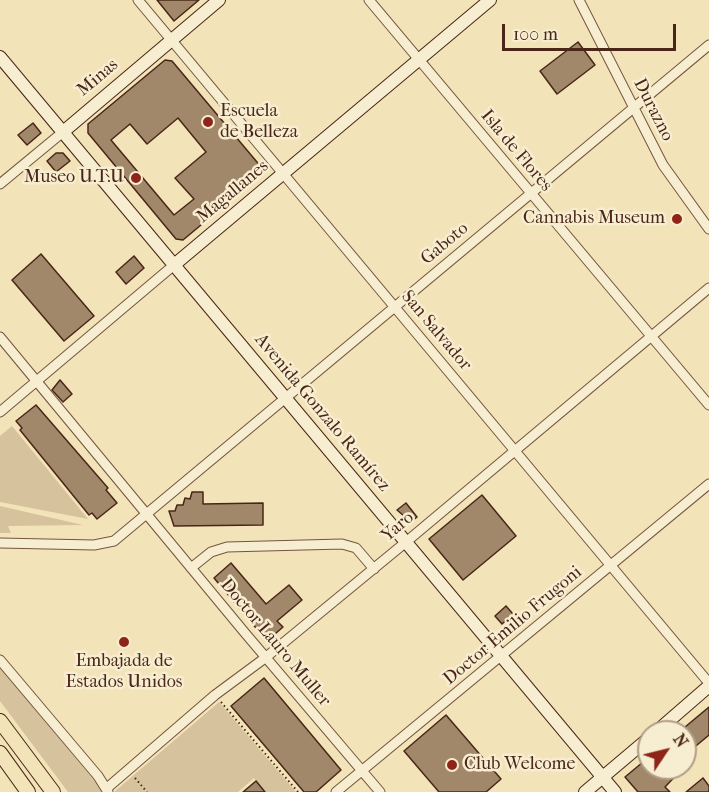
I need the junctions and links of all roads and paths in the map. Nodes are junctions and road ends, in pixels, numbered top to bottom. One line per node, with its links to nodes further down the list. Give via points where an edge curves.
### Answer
1 (138, 0): 6 (street, San Salvador)
2 (219, 0): 6 (street, Minas)
3 (369, 0): 9 (street, Isla de Flores)
4 (490, 0): 9 (street, Magallanes)
5 (579, 0): 10 (street, Durazno)
6 (171, 40): 11 (street, Minas); 12 (street, San Salvador)
7 (709, 45): 10 (street, Gaboto)
8 (0, 57): 11 (street, Avenida Gonzalo Ramírez)
9 (418, 60): 12 (street, Magallanes); 14 (street, Isla de Flores)
10 (633, 108): 14 (street, Gaboto); 15 (street, Durazno, via 663,165)
11 (63, 132): 13 (street, Minas); 16 (street, Avenida Gonzalo Ramírez)
12 (283, 173): 16 (street, Magallanes); 18 (street, San Salvador)
13 (0, 184)
14 (531, 194): 18 (street, Gaboto); 19 (street, Isla de Flores)
15 (709, 229)
16 (174, 265): 21 (street, Magallanes); 22 (street, Avenida Gonzalo Ramírez)
17 (709, 288): 19 (street, Yaro)
18 (394, 307): 22 (street, Gaboto); 25 (street, San Salvador)
19 (650, 335): 23 (street, Isla de Flores); 25 (street, Yaro)
20 (0, 337): 21 (street, Doctor Lauro Muller)
21 (37, 382): 24 (street, Magallanes); 27 (street, Doctor Lauro Muller)
22 (286, 398): 27 (street, Gaboto); 28 (street, Avenida Gonzalo Ramírez)
23 (709, 405)
24 (0, 412)
25 (514, 450): 28 (street, Yaro); 30 (street, San Salvador)
26 (709, 484): 30 (street, Doctor Emilio Frugoni)
27 (147, 514): 29 (street, Gaboto, via 124,534 104,544); 31 (street, Doctor Lauro Muller)
28 (406, 542): 32 (street, Yaro); 33 (street, Avenida Gonzalo Ramírez)
29 (0, 543)
30 (610, 566): 33 (street, Doctor Emilio Frugoni); 36 (street, San Salvador)
31 (191, 568): 32 (street, via 211,552 227,547 342,544 356,548); 34 (street, Doctor Lauro Muller)
32 (374, 569): 34 (street, Yaro)
33 (502, 657): 43 (street, Doctor Emilio Frugoni); 44 (street, Avenida Gonzalo Ramírez)
34 (265, 658): 37 (street, Yaro); 43 (street, Doctor Lauro Muller)
35 (0, 660): 45 (street)
36 (709, 685): 38 (street)
37 (215, 695): 42 (street, Yaro); 49 (path)
38 (670, 720)
39 (0, 721): 47 (main road)
40 (637, 748): 44 (street)
41 (0, 753): 46 (main road)
42 (128, 770): 45 (street, Yaro); 48 (path)
43 (362, 771): 50 (street, Doctor Emilio Frugoni); 51 (street, Doctor Lauro Muller)
44 (603, 777): 52 (street); 53 (street, Avenida Gonzalo Ramírez)
45 (107, 790)
46 (28, 792)
47 (53, 792)
48 (147, 792)
49 (298, 792)
50 (336, 792)
51 (380, 792)
52 (585, 792)
53 (615, 792)

